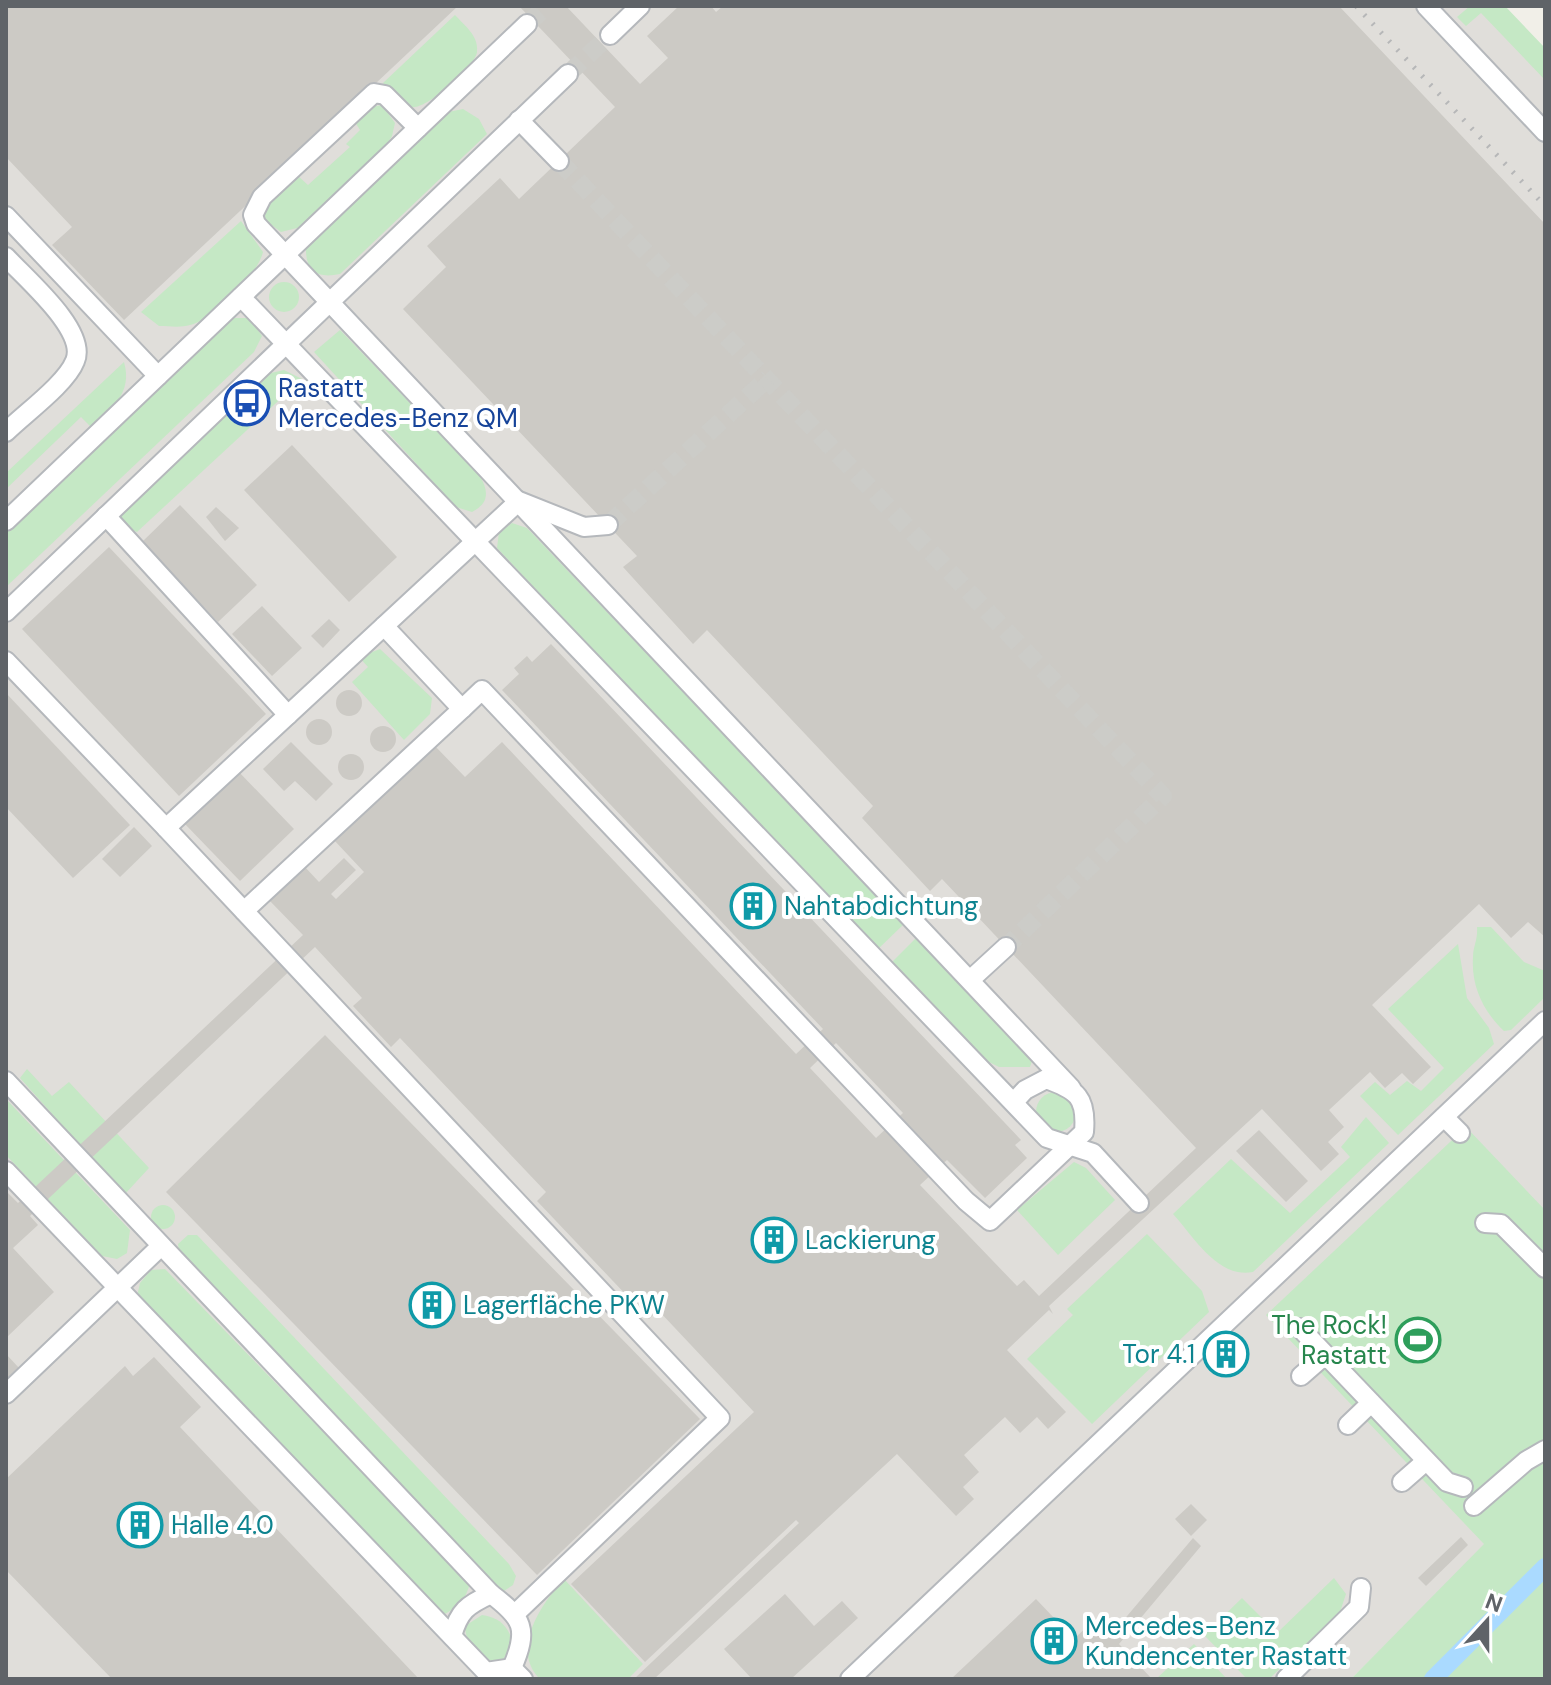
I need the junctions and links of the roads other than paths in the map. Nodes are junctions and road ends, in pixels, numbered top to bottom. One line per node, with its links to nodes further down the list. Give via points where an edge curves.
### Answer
1 (640, 6): 4 (lane)
2 (1426, 6): 8 (lane)
3 (527, 24): 7 (lane)
4 (610, 35)
5 (568, 74): 6 (lane)
6 (519, 120): 9 (lane); 14 (lane)
7 (418, 128): 11 (lane); 11 (lane, via 385,95 374,93 262,197 253,215)
8 (1545, 132)
9 (559, 161)
10 (6, 216): 16 (lane)
11 (285, 255): 13 (lane); 14 (lane)
12 (6, 257): 17 (lane, via 72,330 78,346 67,373)
13 (241, 297): 15 (lane); 16 (lane)
14 (329, 302): 15 (lane); 18 (lane)
15 (285, 344): 19 (lane); 22 (lane)
16 (158, 376): 20 (lane)
17 (6, 432)
18 (519, 501): 21 (lane, via 584,527); 22 (lane); 31 (lane)
19 (106, 516): 23 (lane); 27 (lane)
20 (6, 521)
21 (608, 525)
22 (476, 539): 24 (lane); 35 (lane)
23 (6, 612)
24 (384, 626): 26 (lane); 27 (lane)
25 (6, 661): 28 (lane)
26 (462, 709): 29 (lane); 38 (lane, via 482,690 990,1221)
27 (288, 715): 28 (lane)
28 (166, 828): 29 (lane)
29 (244, 911): 58 (lane, via 720,1418)
30 (1006, 947): 31 (lane)
31 (970, 980): 34 (lane)
32 (1545, 1021): 36 (lane)
33 (6, 1081): 42 (lane)
34 (1071, 1088): 35 (lane, via 1046,1079); 38 (lane, via 1086,1109 1084,1132)
35 (1014, 1102): 38 (lane, via 1047,1138)
36 (1444, 1117): 37 (lane); 61 (lane)
37 (1460, 1133)
38 (1073, 1145): 40 (lane, via 1093,1153)
39 (6, 1171): 44 (lane)
40 (1139, 1203)
41 (1485, 1223): 43 (lane, via 1501,1224)
42 (160, 1247): 44 (lane); 57 (lane)
43 (1545, 1268)
44 (117, 1288): 48 (lane); 59 (lane)
45 (1300, 1328): 46 (lane)
46 (1325, 1355): 47 (lane); 49 (lane)
47 (1301, 1376)
48 (6, 1394)
49 (1371, 1403): 50 (lane); 52 (lane)
50 (1348, 1425)
51 (1545, 1450): 55 (lane)
52 (1426, 1461): 53 (lane); 54 (lane, via 1447,1482)
53 (1402, 1482)
54 (1463, 1487)
55 (1474, 1506)
56 (1361, 1588): 62 (lane, via 1359,1607)
57 (491, 1594): 58 (lane); 59 (lane, via 458,1614)
58 (516, 1613): 60 (lane, via 524,1641)
59 (452, 1636): 60 (lane, via 486,1672)
60 (518, 1673)
61 (850, 1679)
62 (1286, 1679)

